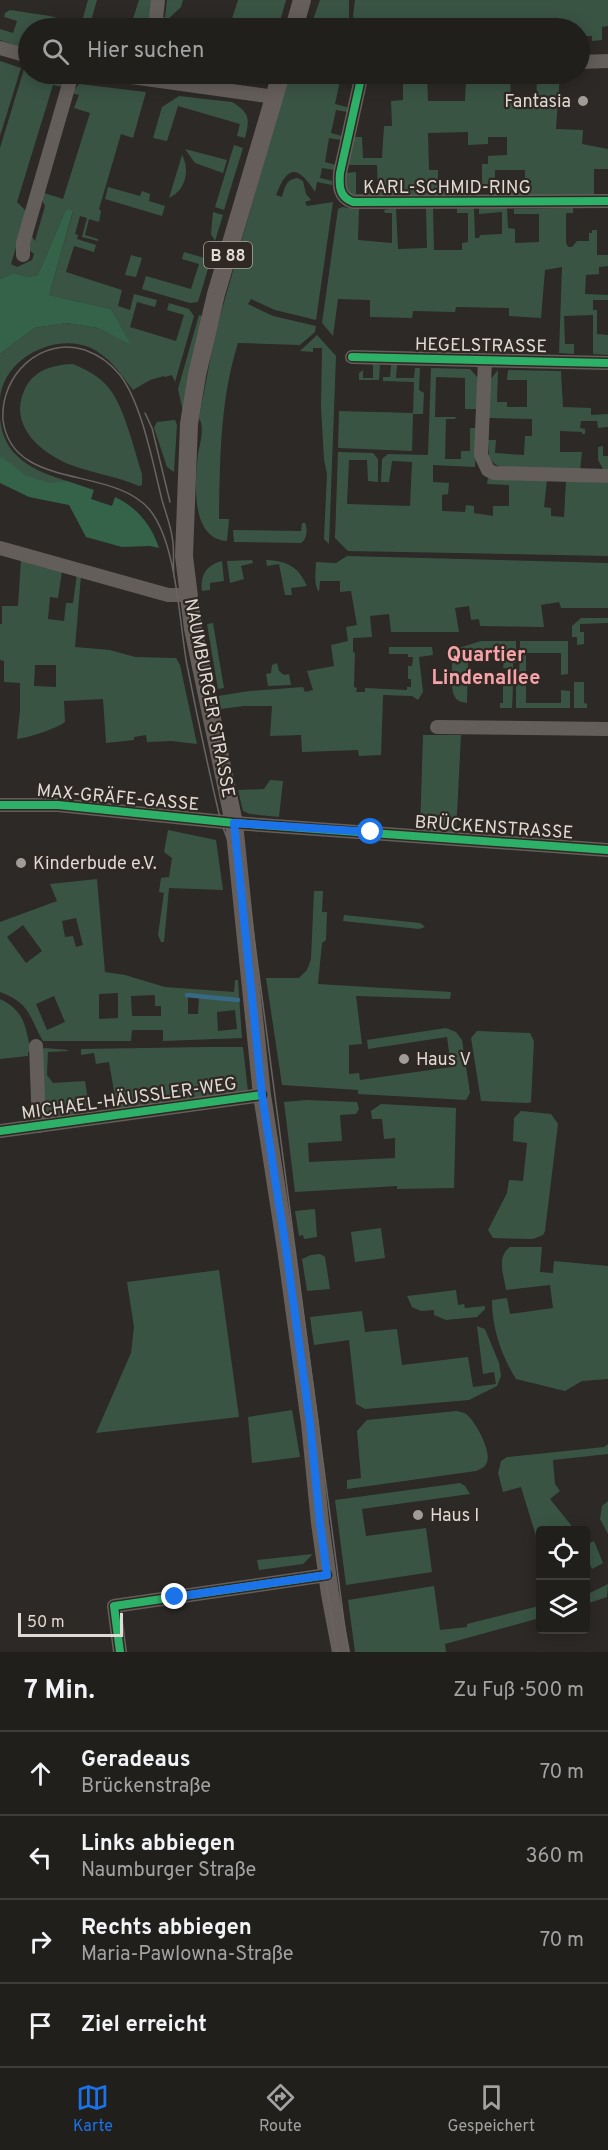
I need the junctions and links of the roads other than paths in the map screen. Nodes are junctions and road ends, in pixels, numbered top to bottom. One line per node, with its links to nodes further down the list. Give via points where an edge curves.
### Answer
1 (158, 0): 3 (street)
2 (302, 0): 4 (main road)
3 (156, 18)
4 (297, 18)
5 (0, 48): 6 (street)
6 (18, 53)
7 (608, 61): 8 (street)
8 (590, 62)
9 (69, 84): 15 (street)
10 (198, 84): 13 (street)
11 (278, 84): 13 (main road, NAUMBURGER STRASSE / B 88)
12 (360, 84): 14 (street, KARL-SCHMID-RING, via 340,174 339,185 346,200)
13 (275, 97): 21 (main road, NAUMBURGER STRASSE / B 88, via 216,294 197,375 189,424 184,509)
14 (608, 201)
15 (23, 255)
16 (352, 357): 17 (street, HEGELSTRASSE)
17 (485, 360): 18 (street, HEGELSTRASSE); 19 (street, HEGELSTRASSE, via 481,455 488,470)
18 (608, 363)
19 (608, 476)
20 (0, 548): 21 (street, via 168,595)
21 (189, 595): 25 (main road, NAUMBURGER STRASSE / B 88)
22 (437, 727): 23 (street)
23 (608, 729)
24 (0, 805): 25 (street, MAX-GRÄFE-GASSE, via 58,805)
25 (234, 823): 26 (street, BRÜCKENSTRASSE); 28 (main road, NAUMBURGER STRASSE / B 88)
26 (608, 850)
27 (36, 1046): 29 (street)
28 (262, 1095): 29 (street, MICHAEL-HÄUSSLER-WEG); 31 (main road, NAUMBURGER STRASSE / B 88, via 307,1400)
29 (39, 1126): 30 (street, MICHAEL-HÄUSSLER-WEG)
30 (0, 1131)
31 (327, 1575): 32 (street, via 114,1606); 33 (main road, NAUMBURGER STRASSE / B 88)
32 (120, 1652)
33 (341, 1652)

